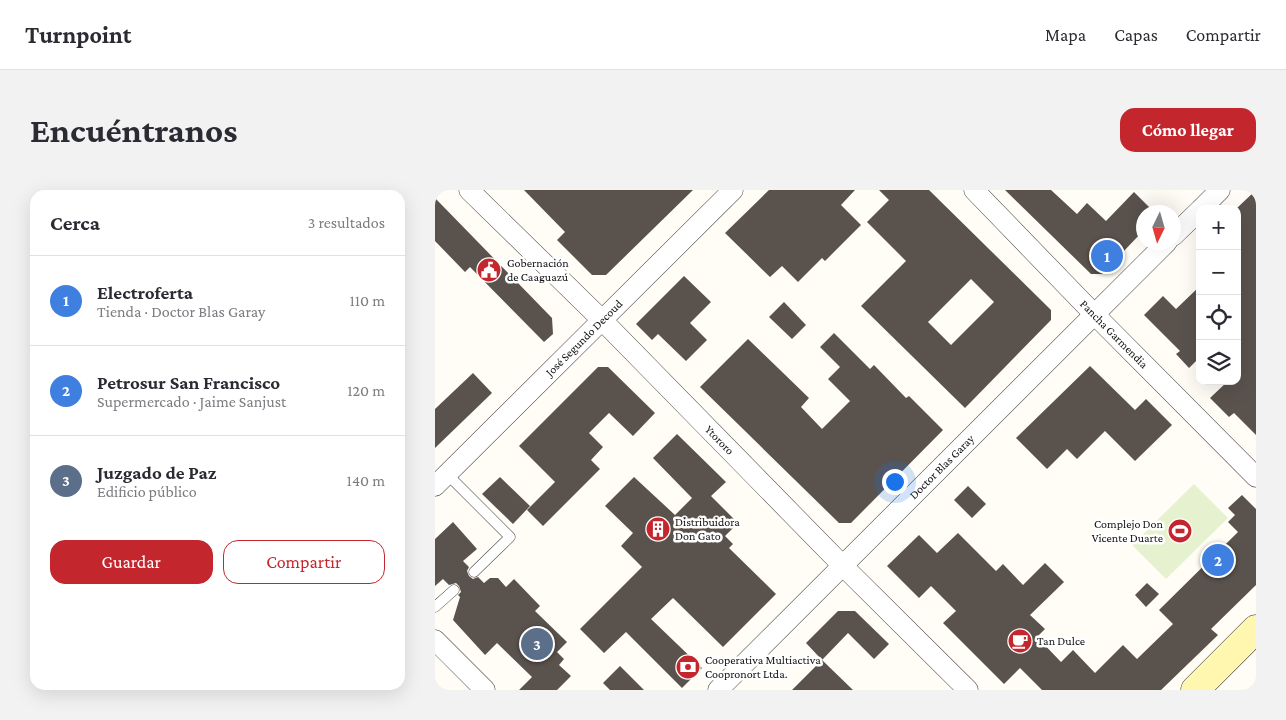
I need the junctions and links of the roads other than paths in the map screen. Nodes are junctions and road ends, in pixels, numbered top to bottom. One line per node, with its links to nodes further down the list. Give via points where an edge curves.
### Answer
1 (469, 190): 10 (street, Ytororo)
2 (733, 190): 10 (street, José Segundo Decoud)
3 (974, 190): 9 (street, Pancha Garmendia)
4 (1220, 190): 5 (street)
5 (1204, 205)
6 (1196, 213): 7 (street)
7 (1181, 228)
8 (1159, 250): 9 (street, Doctor Blas Garay)
9 (1095, 315): 11 (street, Pancha Garmendia); 13 (street, Doctor Blas Garay)
10 (602, 320): 12 (street, José Segundo Decoud); 13 (street, Ytororo)
11 (1256, 477)
12 (441, 480): 14 (lane, via 510,537)
13 (843, 566): 20 (street, Doctor Blas Garay); 21 (street, Ytororo)
14 (474, 572)
15 (454, 590): 16 (lane)
16 (435, 607)
17 (1256, 629): 22 (main road)
18 (435, 640): 19 (street)
19 (485, 690)
20 (718, 690)
21 (968, 690)
22 (1195, 690)

